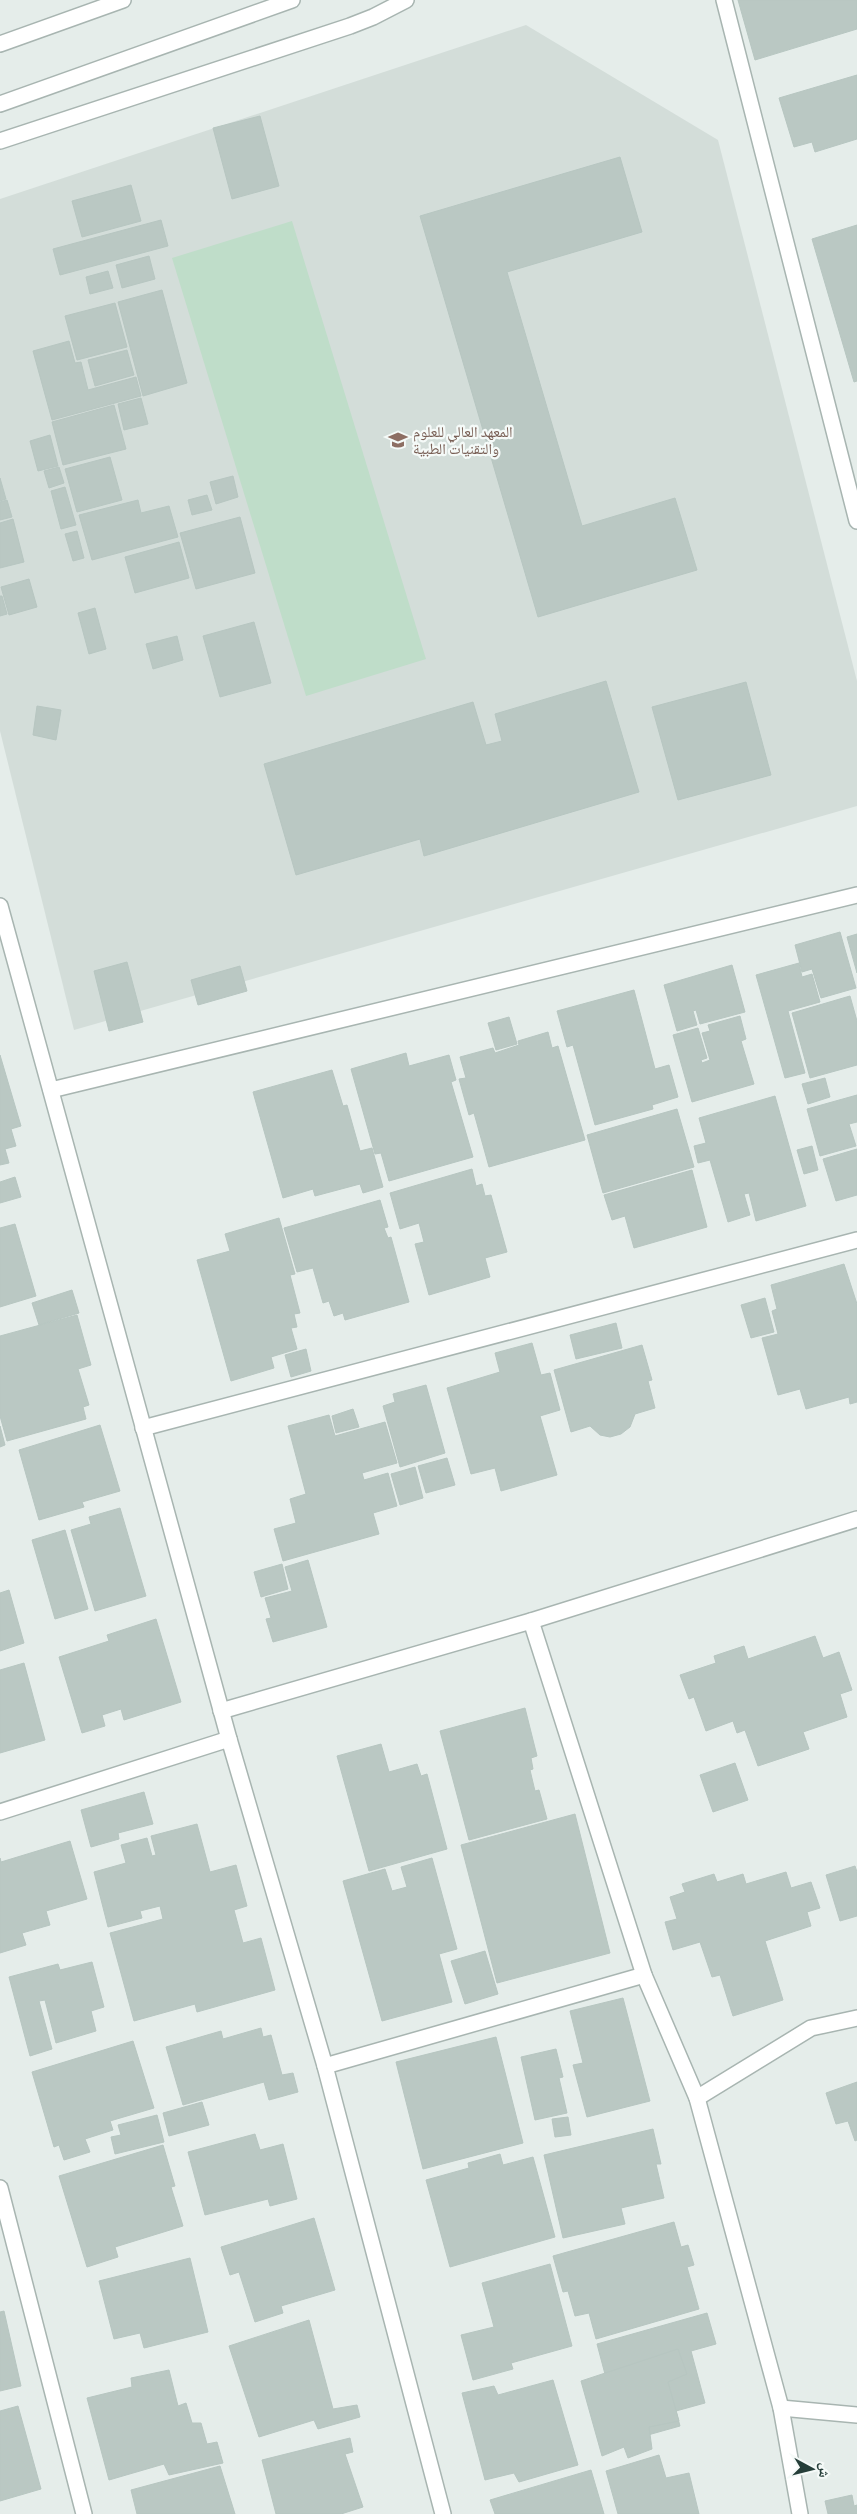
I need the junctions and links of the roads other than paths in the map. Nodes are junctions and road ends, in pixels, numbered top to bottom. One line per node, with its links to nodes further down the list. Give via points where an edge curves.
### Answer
1 (123, 0): 5 (street)
2 (292, 0): 6 (street)
3 (406, 0): 7 (street, via 350,26)
4 (724, 0): 8 (street)
5 (0, 44)
6 (0, 104)
7 (0, 141)
8 (857, 521)
9 (857, 895): 11 (street)
10 (0, 906): 11 (street)
11 (51, 1090): 13 (street)
12 (857, 1240): 13 (street)
13 (143, 1428): 16 (street)
14 (857, 1520): 15 (street)
15 (530, 1621): 16 (street); 19 (street)
16 (221, 1711): 17 (street)
17 (229, 1739): 18 (street); 21 (street)
18 (0, 1812)
19 (644, 1975): 21 (street); 22 (street)
20 (857, 2018): 22 (street, via 811,2028)
21 (325, 2066): 27 (street)
22 (696, 2098): 24 (street)
23 (0, 2188): 26 (street)
24 (781, 2408): 25 (street); 28 (street)
25 (857, 2415)
26 (84, 2514)
27 (443, 2514)
28 (800, 2514)

